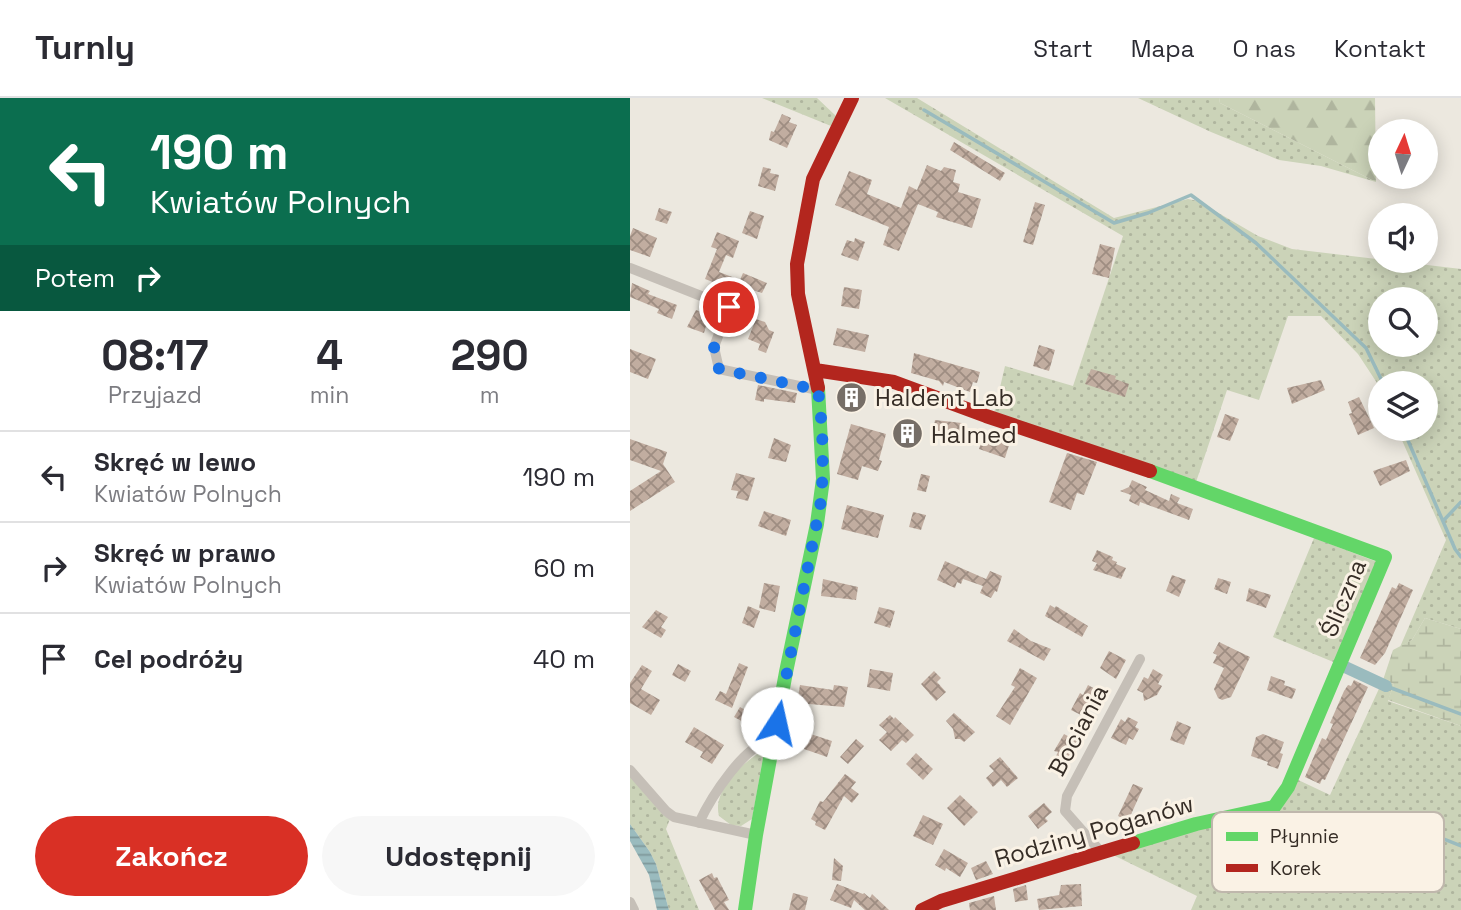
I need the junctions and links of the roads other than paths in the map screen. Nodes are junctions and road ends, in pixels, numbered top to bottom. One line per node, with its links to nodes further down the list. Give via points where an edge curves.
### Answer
1 (852, 98): 3 (street, via 813,179 797,264 798,294)
2 (630, 268): 4 (street, via 729,307 714,347 719,369)
3 (815, 370): 4 (street); 8 (street, Śliczna, via 894,382 1385,557)
4 (818, 390): 6 (street, via 823,440 821,501)
5 (1140, 659): 13 (street, Bociania, via 1067,796 1065,811)
6 (774, 741): 11 (street, via 762,743 747,755 716,791); 12 (street)
7 (630, 770): 11 (street, via 666,811)
8 (1279, 801): 9 (street, Rodziny Poganów, via 1274,807)
9 (1253, 812)
10 (1212, 821): 13 (street, Rodziny Poganów)
11 (699, 822): 12 (street)
12 (756, 835): 16 (street)
13 (1101, 852): 17 (street, Rodziny Poganów)
14 (630, 902): 15 (street)
15 (634, 910)
16 (745, 910)
17 (922, 910)

